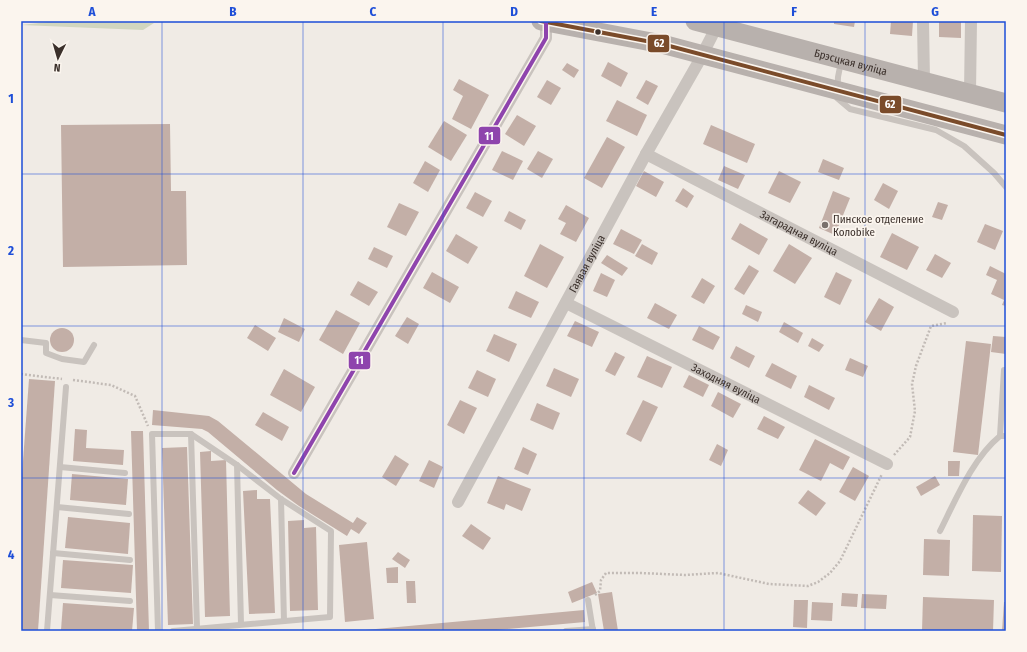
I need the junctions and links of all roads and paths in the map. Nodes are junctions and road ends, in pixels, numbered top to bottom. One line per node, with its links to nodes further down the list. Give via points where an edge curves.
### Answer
1 (545, 21): 6 (main road, via 662,44); 31 (street, via 546,38)
2 (695, 21): 5 (main road, Брэсцкая вуліца)
3 (923, 21): 8 (street)
4 (971, 21): 10 (street)
5 (718, 24): 6 (street, Гаявая вуліца); 7 (main road, Брэсцкая вуліца)
6 (702, 55): 9 (main road); 13 (street, Гаявая вуліца)
7 (842, 59): 8 (main road, Брэсцкая вуліца); 9 (lane)
8 (924, 81): 10 (main road, Брэсцкая вуліца)
9 (837, 90): 12 (main road); 14 (lane, via 837,98 850,109 936,130 964,146)
10 (970, 92): 11 (main road, Брэсцкая вуліца)
11 (1006, 103)
12 (1006, 135)
13 (646, 154): 15 (street, Гаявая вуліца); 16 (street, Загарадная вуліца)
14 (1006, 187)
15 (566, 303): 27 (street, Заходняя вуліца); 33 (street, Гаявая вуліца)
16 (953, 312): 27 (path, via 951,322 930,326 912,384 915,411 910,437)
17 (21, 340): 18 (lane, via 46,343 46,353 84,362)
18 (94, 345)
19 (1006, 370): 26 (lane)
20 (21, 374): 21 (path)
21 (64, 379)
22 (72, 380): 24 (path, via 110,385 135,396)
23 (66, 387): 29 (lane)
24 (152, 434): 25 (lane); 47 (lane)
25 (191, 434): 28 (lane); 44 (lane)
26 (1003, 436): 36 (lane, via 991,443 975,467 960,490)
27 (887, 464): 40 (path, via 840,561 818,582 808,586 769,584 718,573 606,574 601,580 600,591)
28 (237, 465): 32 (lane); 43 (lane)
29 (60, 467): 30 (lane); 34 (lane)
30 (125, 473)
31 (294, 473)
32 (281, 499): 42 (lane); 42 (lane, via 331,531 330,617)
33 (458, 502)
34 (57, 507): 35 (lane); 37 (lane)
35 (128, 514)
36 (940, 531)
37 (53, 553): 38 (lane); 39 (lane)
38 (130, 560)
39 (50, 595): 41 (lane); 46 (lane)
40 (588, 600): 45 (lane)
41 (130, 601)
42 (284, 621): 43 (lane)
43 (241, 624): 44 (lane)
44 (197, 628): 48 (lane)
45 (593, 630): 49 (lane)
46 (47, 631)
47 (158, 631)
48 (173, 631)
49 (566, 631)

